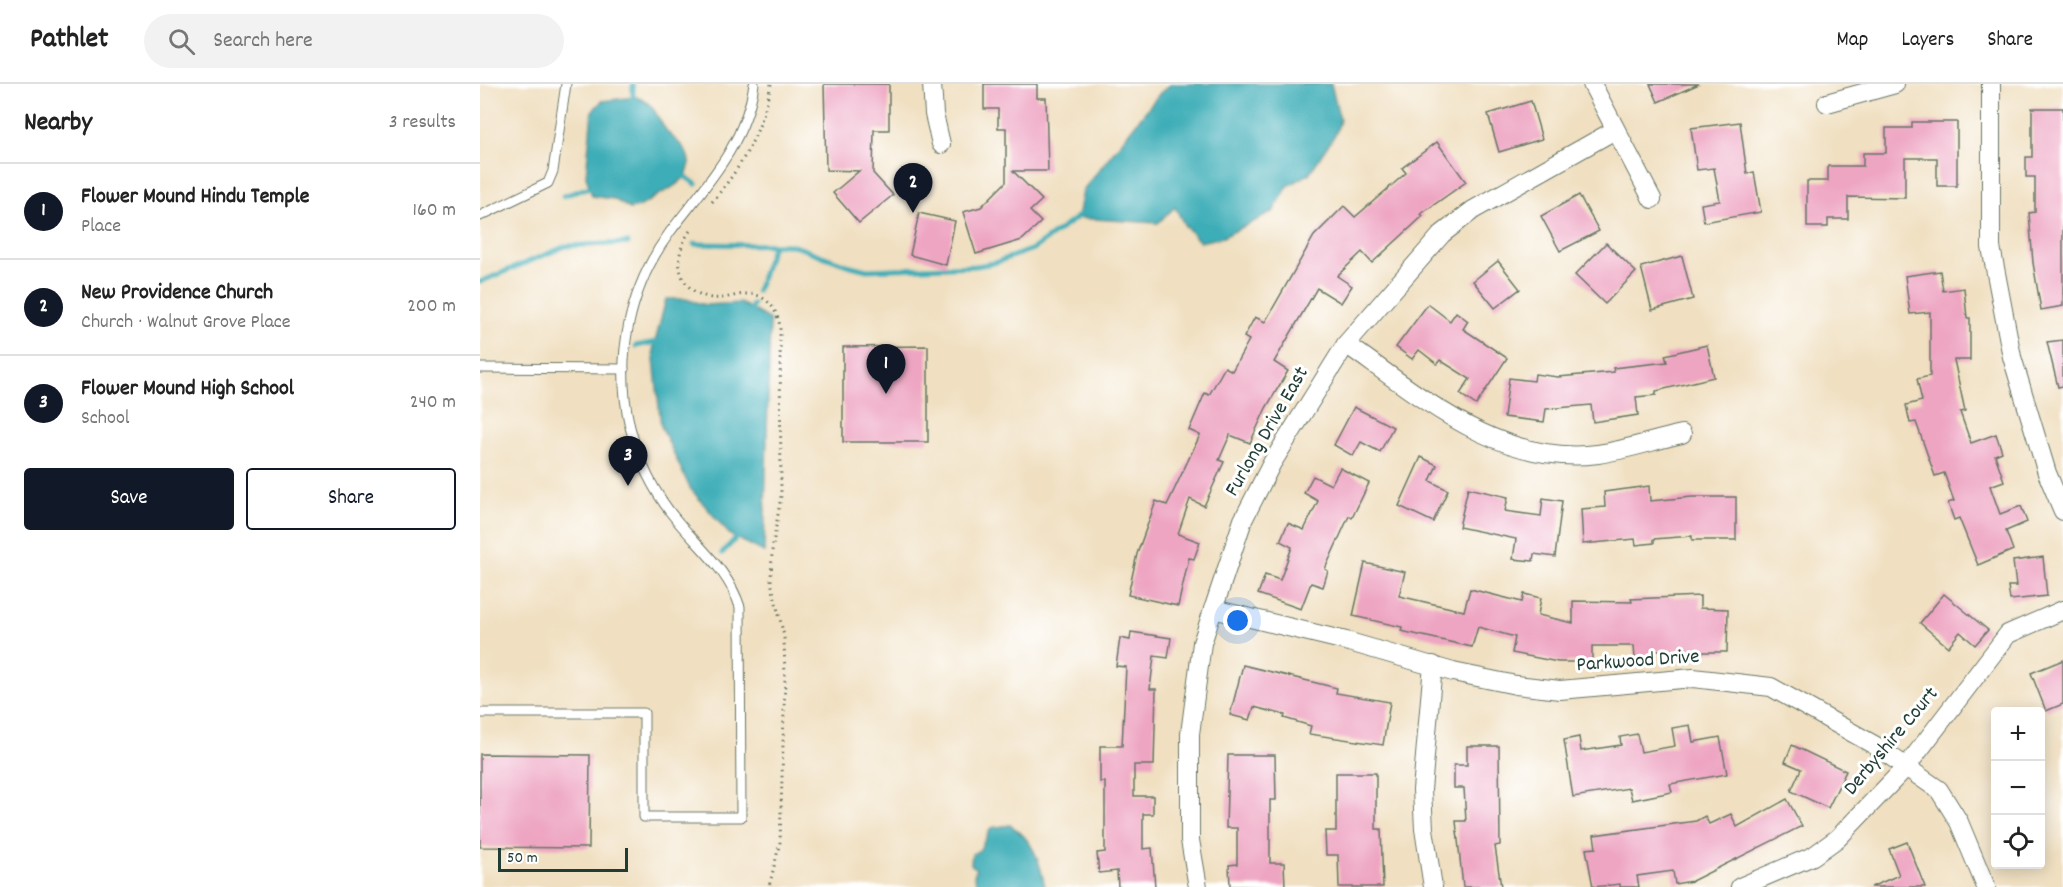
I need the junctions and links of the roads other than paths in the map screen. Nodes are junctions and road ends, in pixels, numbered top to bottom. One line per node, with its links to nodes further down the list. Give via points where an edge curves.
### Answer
1 (566, 84): 11 (lane, via 548,183)
2 (754, 84): 14 (lane, via 745,120 732,149 669,234 641,283 628,326)
3 (932, 84): 9 (street)
4 (1592, 84): 8 (street)
5 (1895, 84): 7 (street)
6 (1991, 84): 16 (street, via 1991,248 2012,357 2047,473)
7 (1827, 103)
8 (1615, 130): 10 (street); 12 (street, Furlong Drive East, via 1473,210 1442,234)
9 (941, 144)
10 (1652, 199)
11 (480, 216)
12 (1346, 344): 15 (street, via 1470,429 1531,451 1597,454); 17 (street, Furlong Drive East, via 1272,463 1244,520)
13 (480, 368): 14 (lane)
14 (624, 369): 20 (lane, via 630,426 645,471 678,522 723,572 740,607 741,817 644,817 644,713)
15 (1682, 434)
16 (2063, 511)
17 (1213, 609): 19 (street, Parkwood Drive); 22 (street, Furlong Drive East, via 1202,643 1190,734 1190,840)
18 (2063, 610): 21 (street, Derbyshire Court, via 2008,634)
19 (1432, 665): 21 (street, Parkwood Drive, via 1452,672 1560,690 1693,678 1770,687); 23 (street, via 1422,790)
20 (480, 713)
21 (1907, 766): 24 (street, Derbyshire Court, via 1838,838 1813,856); 25 (street, Parkwood Drive, via 1939,790 1959,822)
22 (1198, 887)
23 (1433, 887)
24 (1740, 887)
25 (1986, 887)

